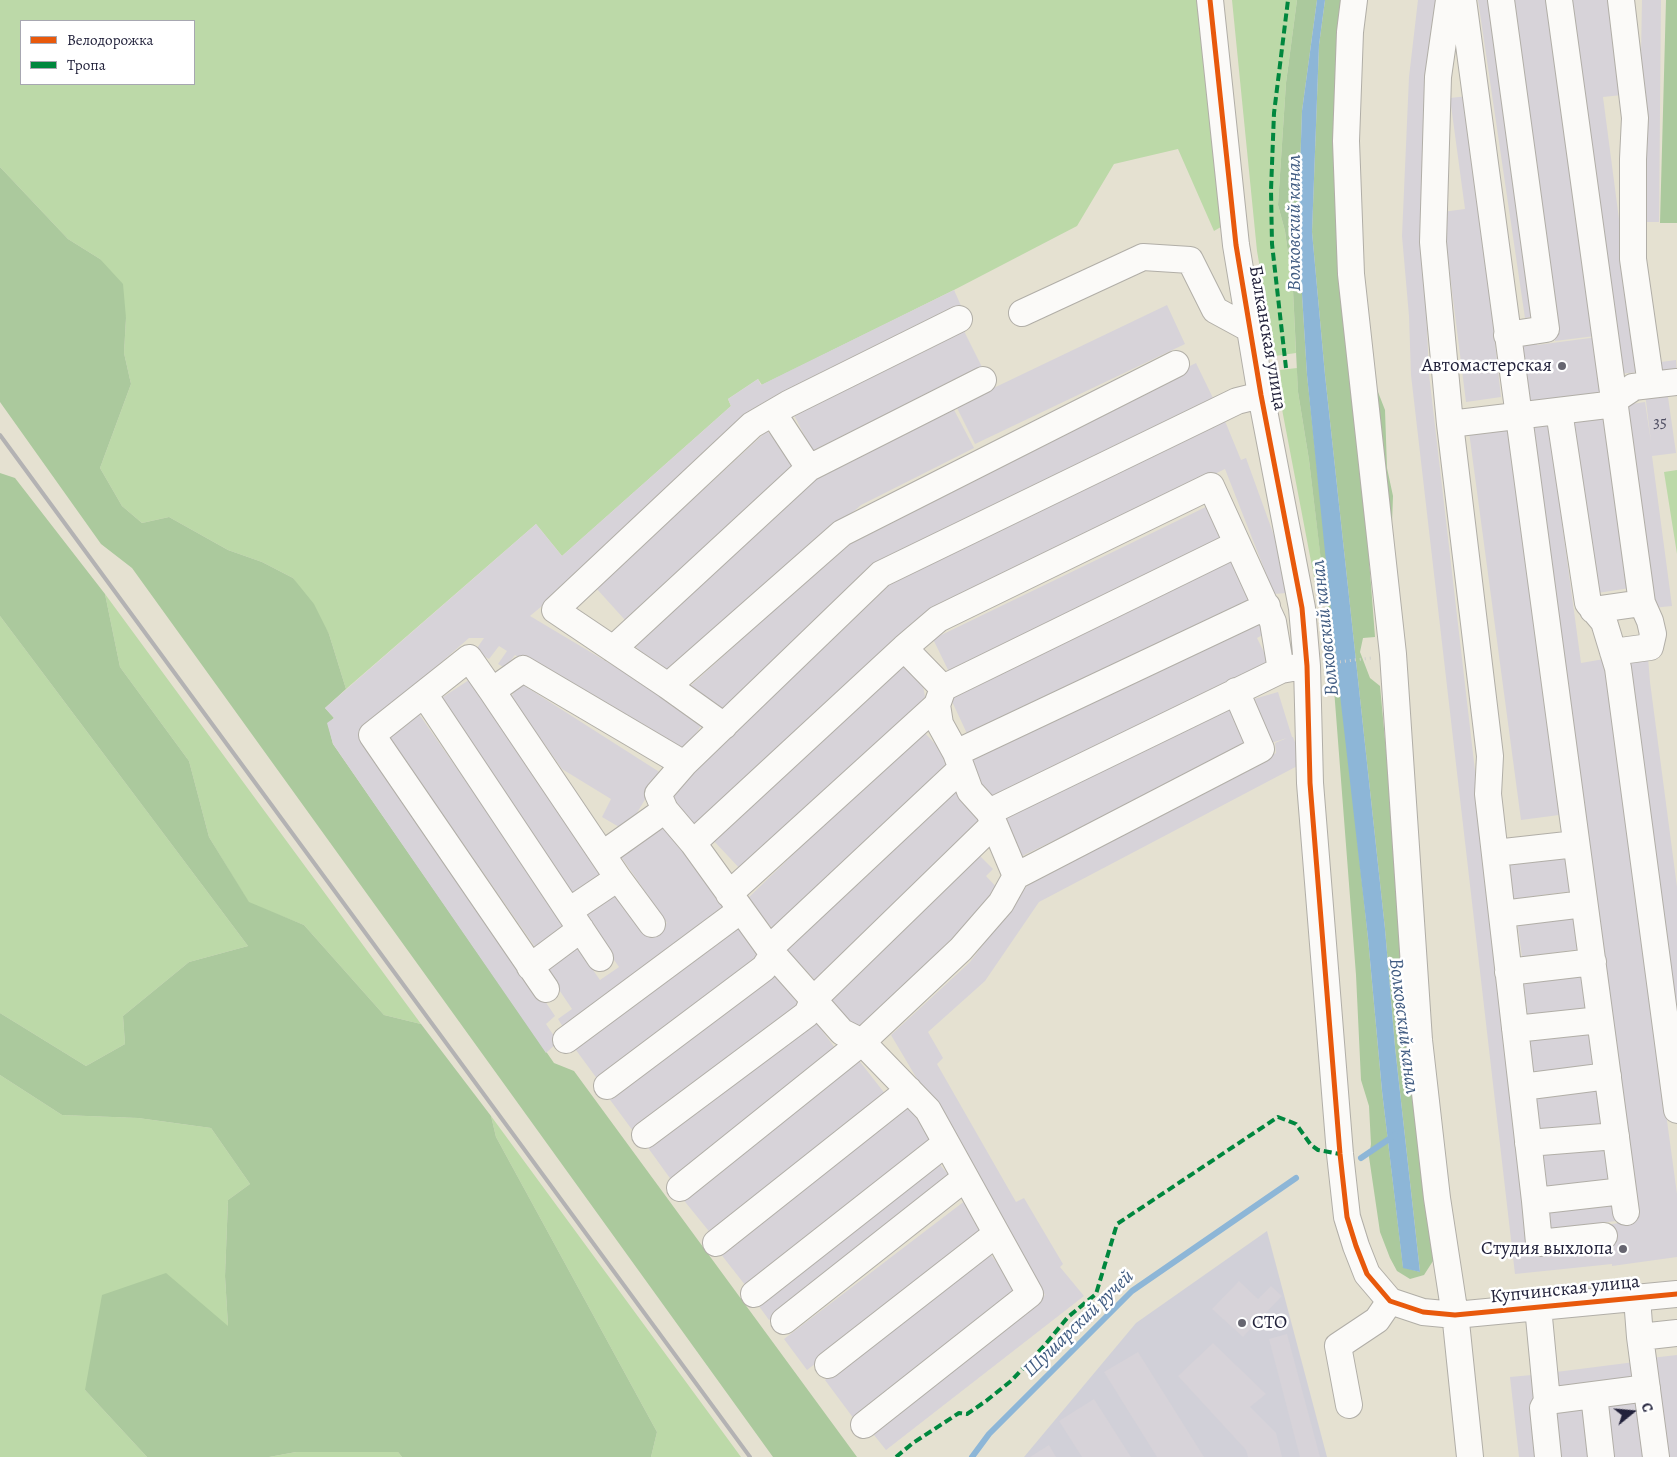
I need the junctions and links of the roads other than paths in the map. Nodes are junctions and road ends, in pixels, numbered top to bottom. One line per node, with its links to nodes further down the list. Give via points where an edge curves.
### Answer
1 (1210, 0): 12 (street, Балканская улица, via 1236,245)
2 (1354, 0): 85 (street, via 1346,141 1351,274 1393,654 1419,1040 1436,1198)
3 (1449, 0): 9 (street)
4 (1462, 0): 8 (street)
5 (1501, 0): 13 (street, via 1546,329)
6 (1560, 0): 17 (street)
7 (1621, 0): 17 (street, via 1635,118)
8 (1473, 76): 9 (street); 13 (street)
9 (1438, 77): 22 (street, via 1433,242)
10 (1022, 313): 12 (street, via 1143,257 1190,260 1215,310)
11 (959, 319): 20 (street)
12 (1250, 329): 18 (street, Балканская улица)
13 (1508, 335): 21 (street)
14 (1176, 364): 33 (street, via 842,533)
15 (983, 380): 23 (street)
16 (1677, 382): 17 (street)
17 (1628, 390): 19 (street, via 1607,405); 25 (street)
18 (1261, 395): 32 (street, Балканская улица); 38 (street, via 1237,402 881,574)
19 (1559, 411): 21 (street); 27 (street, via 1588,603)
20 (773, 413): 23 (street); 29 (street, via 752,426 555,610)
21 (1518, 416): 22 (street); 44 (street)
22 (1450, 424): 45 (street, via 1490,756 1488,794)
23 (809, 468): 29 (street)
24 (1237, 544): 26 (street); 28 (street, via 1211,486 938,619); 37 (street)
25 (1642, 603): 27 (street); 30 (street, via 1653,634 1650,647)
26 (1267, 606): 31 (street, via 1273,622); 39 (street)
27 (1594, 610): 30 (street, via 1604,622)
28 (904, 648): 37 (street); 43 (street)
29 (613, 649): 33 (street)
30 (1613, 652): 69 (street, via 1618,668)
31 (1280, 670): 32 (street); 35 (street)
32 (1313, 670): 83 (street, Балканская улица, via 1310,783 1342,1176 1347,1217 1356,1246 1367,1274)
33 (668, 686): 38 (street)
34 (492, 691): 36 (street, via 469,658); 40 (street, via 524,669); 46 (street)
35 (1236, 691): 42 (street); 47 (street, via 1261,749)
36 (424, 694): 52 (street); 57 (street, via 372,735)
37 (940, 696): 39 (street, via 940,724); 49 (street)
38 (724, 726): 40 (street)
39 (959, 761): 42 (street, via 970,791); 54 (street, via 772,946)
40 (684, 764): 41 (street, via 658,794)
41 (665, 810): 43 (street); 46 (street)
42 (991, 818): 47 (street); 60 (street)
43 (693, 843): 49 (street)
44 (1576, 844): 45 (street); 50 (street)
45 (1495, 853): 51 (street)
46 (603, 854): 48 (street)
47 (1016, 876): 64 (street, via 1001,903 961,949)
48 (618, 878): 52 (street); 53 (street)
49 (735, 902): 54 (street); 63 (street)
50 (1584, 904): 51 (street); 56 (street)
51 (1502, 914): 58 (street)
52 (575, 920): 55 (street); 57 (street)
53 (652, 924)
54 (773, 954): 60 (street); 66 (street, via 764,968)
55 (600, 958)
56 (1593, 962): 58 (street); 61 (street)
57 (530, 967): 59 (street)
58 (1508, 972): 62 (street)
59 (546, 989)
60 (813, 1000): 64 (street, via 842,1032); 70 (street, via 807,1014)
61 (1600, 1020): 62 (street); 65 (street)
62 (1515, 1029): 67 (street)
63 (566, 1040)
64 (862, 1042): 68 (street); 75 (street)
65 (1608, 1076): 67 (street); 71 (street)
66 (607, 1086)
67 (1522, 1087): 73 (street)
68 (909, 1090): 72 (street, via 928,1110); 79 (street)
69 (1677, 1110)
70 (645, 1135)
71 (1616, 1136): 73 (street); 76 (street, via 1625,1201)
72 (946, 1143): 74 (street); 80 (street)
73 (1528, 1143): 76 (street)
74 (965, 1178): 77 (street); 86 (street)
75 (680, 1188)
76 (1535, 1201): 78 (street, via 1539,1243)
77 (996, 1234): 89 (street); 94 (street, via 1030,1294)
78 (1604, 1236)
79 (716, 1243)
80 (754, 1294)
81 (1677, 1294): 82 (street, Купчинская улица)
82 (1637, 1298): 84 (street, Купчинская улица); 88 (street)
83 (1390, 1302): 85 (street, Купчинская улица); 93 (street, via 1377,1320 1338,1346)
84 (1538, 1308): 85 (street, Купчинская улица); 92 (street)
85 (1456, 1319): 95 (street)
86 (784, 1320)
87 (1677, 1333): 88 (street)
88 (1640, 1337): 90 (street)
89 (828, 1365)
90 (1648, 1388): 91 (street); 98 (street)
91 (1594, 1395): 92 (street); 97 (street)
92 (1547, 1401): 96 (street, via 1543,1408)
93 (1349, 1404)
94 (864, 1425)
95 (1470, 1457)
96 (1548, 1457)
97 (1601, 1457)
98 (1656, 1457)

